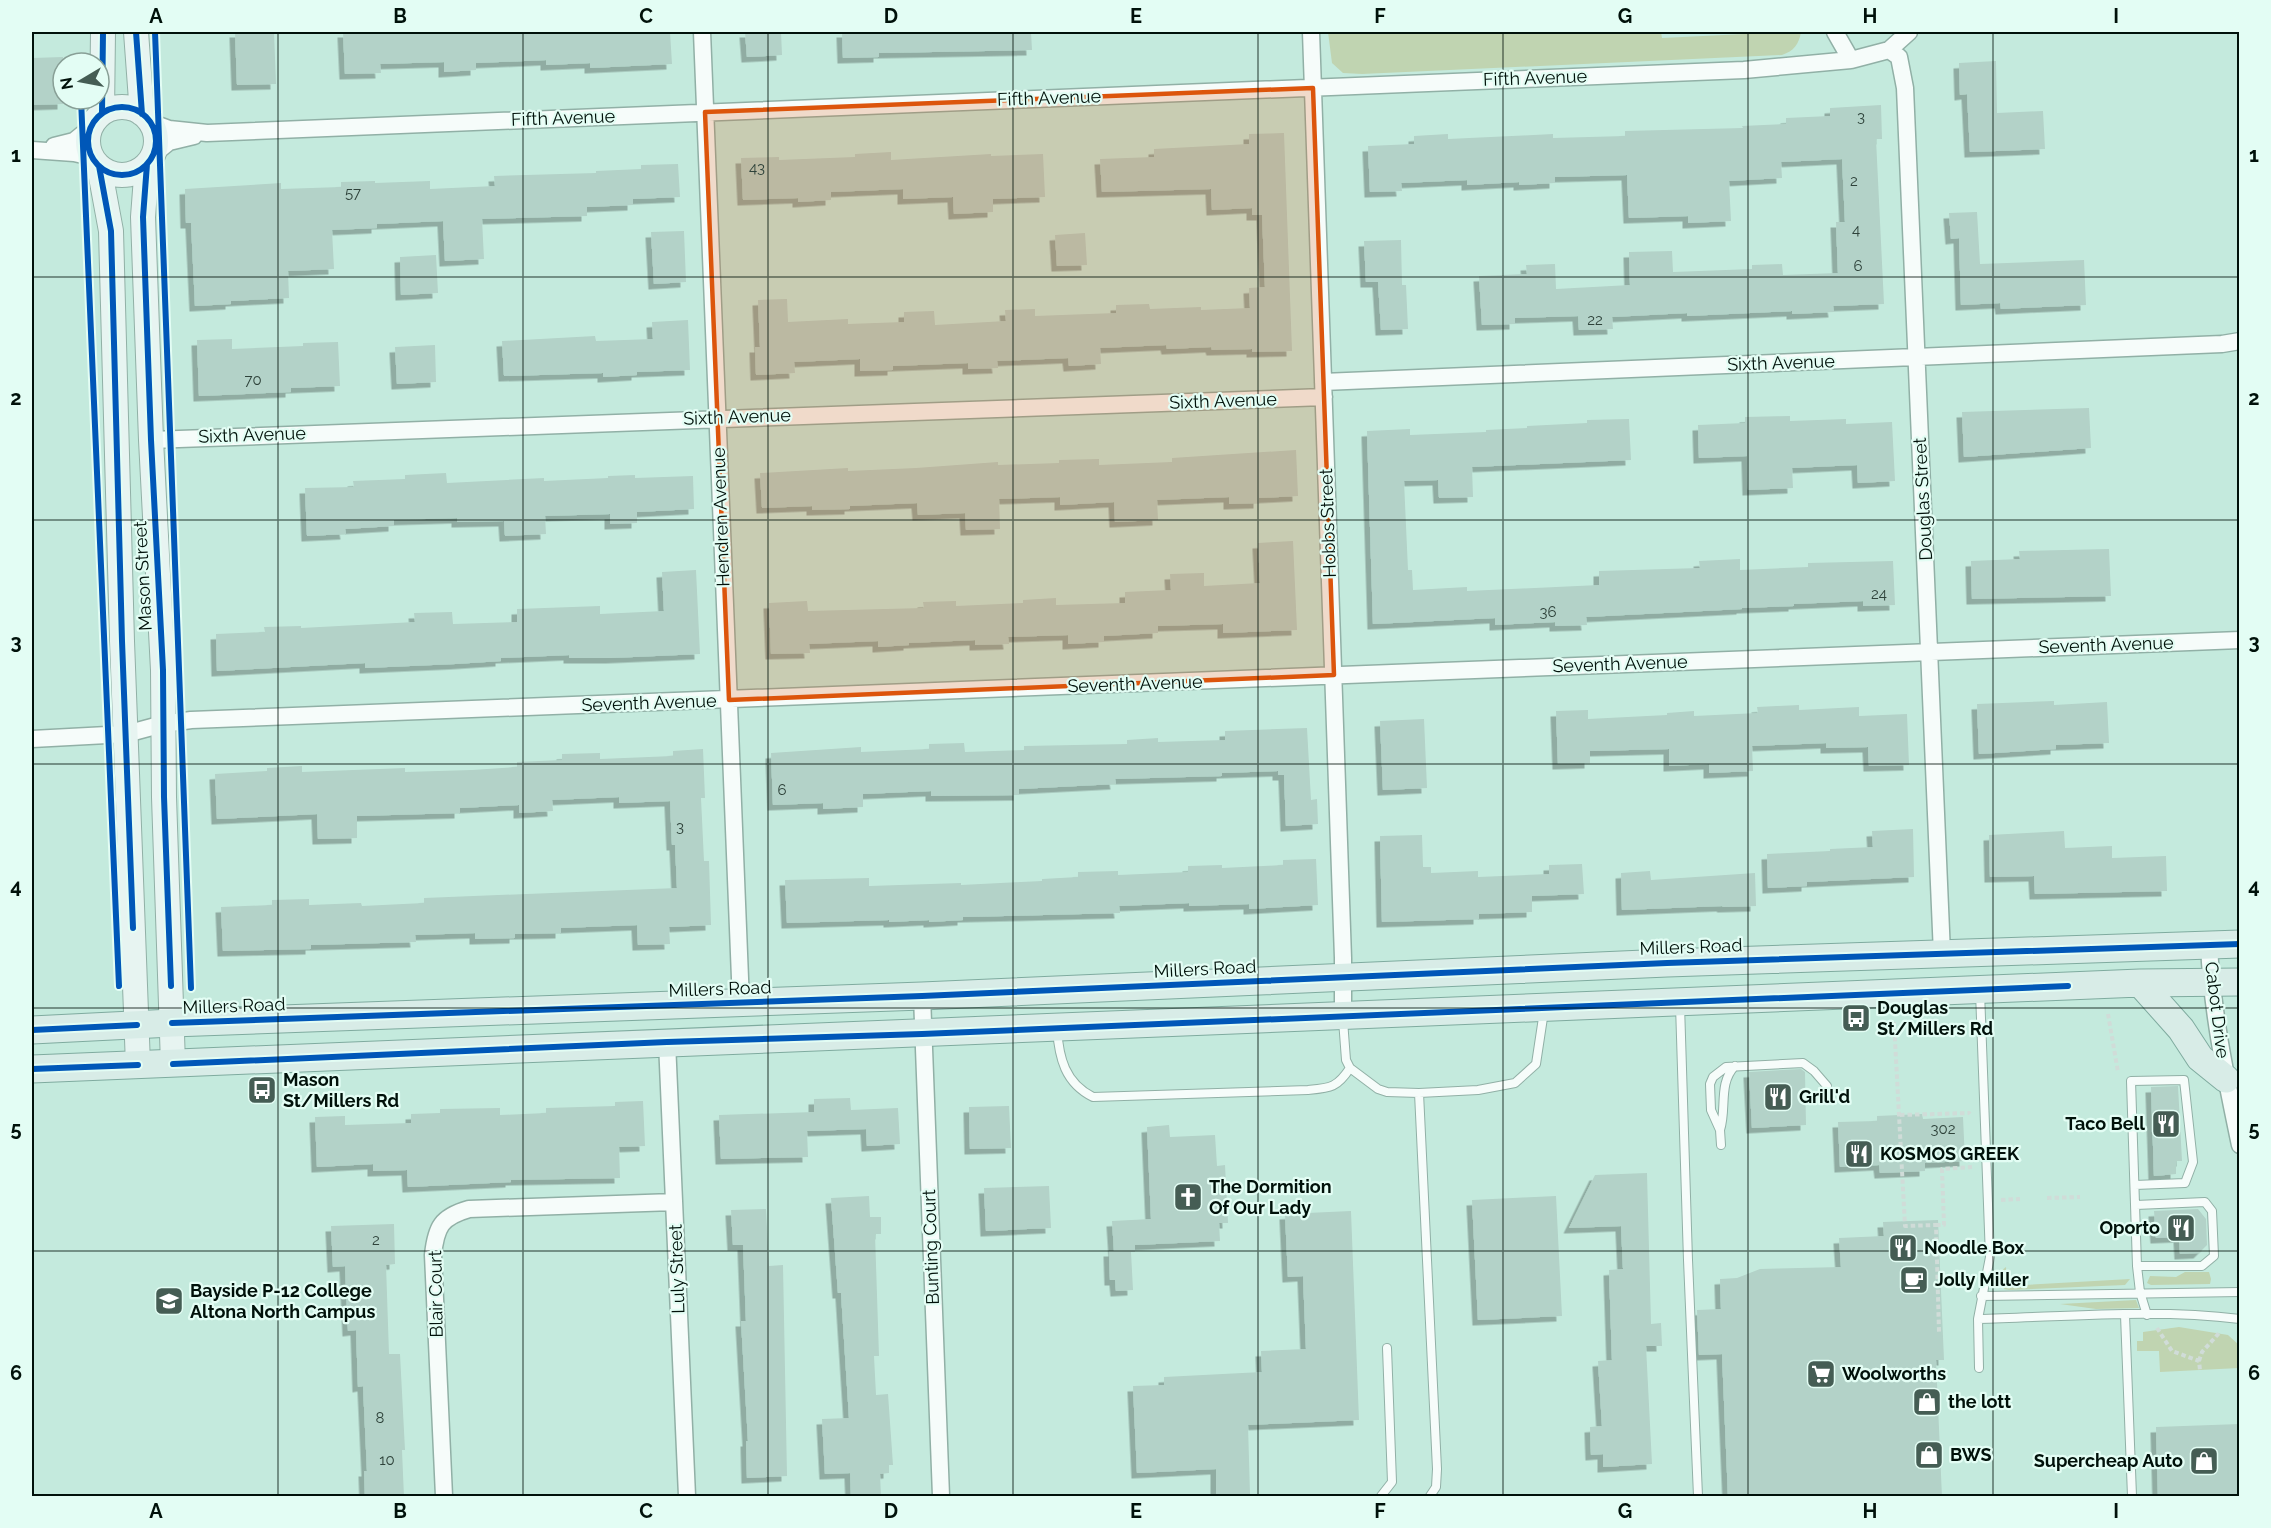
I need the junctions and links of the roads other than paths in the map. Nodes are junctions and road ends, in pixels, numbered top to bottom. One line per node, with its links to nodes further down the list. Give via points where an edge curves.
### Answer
1 (104, 32): 12 (street)
2 (136, 32): 11 (street)
3 (702, 32): 10 (street, Hendren Avenue)
4 (1311, 32): 9 (street, Hobbs Street)
5 (1835, 32): 8 (street)
6 (1909, 32): 7 (street)
7 (1889, 50): 8 (street, Fifth Avenue); 18 (street, Douglas Street, via 1899,57 1905,88)
8 (1851, 60): 9 (street, Fifth Avenue, via 1744,70)
9 (1313, 87): 10 (street, Fifth Avenue); 19 (street, Hobbs Street)
10 (705, 112): 13 (street, Fifth Avenue); 20 (street, Hendren Avenue)
11 (146, 118): 12 (street, via 132,108 121,107); 13 (street, Fifth Avenue, via 169,129); 15 (street, via 155,132 156,144)
12 (96, 120): 14 (street, via 74,141); 16 (street, via 88,147)
13 (207, 133): 15 (street, Fifth Avenue, via 170,142)
14 (35, 149): 16 (street, via 74,153)
15 (150, 159): 16 (street, via 139,171 118,175); 21 (street, Mason Street, via 143,217)
16 (95, 162): 27 (street, Mason Street, via 111,231)
17 (2240, 341): 18 (street, Sixth Avenue)
18 (1917, 357): 19 (street, Sixth Avenue); 23 (street, Douglas Street)
19 (1324, 390): 20 (street, Sixth Avenue); 24 (street, Hobbs Street)
20 (717, 418): 21 (street, Sixth Avenue); 25 (street, Hendren Avenue)
21 (151, 440): 26 (street, Mason Street)
22 (2240, 640): 23 (street, Seventh Avenue)
23 (1929, 651): 24 (street, Seventh Avenue); 31 (street, Douglas Street)
24 (1334, 675): 25 (street, Seventh Avenue); 32 (street, Hobbs Street)
25 (729, 700): 26 (street, Seventh Avenue); 39 (street, Hendren Avenue)
26 (164, 724): 27 (street, Seventh Avenue); 42 (street, Mason Street)
27 (126, 735): 28 (street, Seventh Avenue); 43 (street, Mason Street)
28 (32, 739)
29 (2240, 944): 30 (main road, Millers Road)
30 (2209, 945): 31 (main road, Millers Road); 33 (street, Cabot Drive)
31 (1942, 954): 32 (main road, Millers Road)
32 (1342, 978): 37 (main road, Millers Road); 41 (street, Hobbs Street)
33 (2211, 982): 34 (main road); 35 (main road); 53 (street, Cabot Drive)
34 (2240, 982)
35 (2140, 983): 36 (main road); 53 (main road, via 2181,1029 2200,1058)
36 (1980, 990): 38 (main road); 65 (lane, via 1990,1257)
37 (922, 996): 39 (main road, Millers Road); 46 (street, Bunting Court)
38 (1680, 1001): 40 (main road); 77 (lane)
39 (741, 1003): 42 (main road, Millers Road)
40 (1545, 1008): 41 (main road); 55 (lane, via 1536,1064 1515,1083)
41 (1343, 1016): 44 (main road); 51 (lane)
42 (172, 1023): 43 (main road, Millers Road); 48 (street, Mason Street)
43 (137, 1025): 45 (main road, Millers Road); 49 (street, Mason Street)
44 (1057, 1028): 46 (main road); 51 (lane, via 1068,1077 1081,1091 1093,1096 1331,1088 1341,1082)
45 (32, 1030)
46 (922, 1034): 47 (main road); 74 (street, Bunting Court)
47 (667, 1042): 48 (main road); 60 (street, Luly Street)
48 (173, 1064): 49 (main road)
49 (138, 1065): 52 (main road)
50 (1735, 1066): 54 (lane, via 1803,1063); 56 (lane, via 1725,1083); 56 (lane, via 1719,1072 1710,1084 1711,1110)
51 (1350, 1068): 55 (lane, via 1378,1089)
52 (32, 1069)
53 (2226, 1079): 58 (street, Cabot Drive)
54 (1827, 1086)
55 (1419, 1094): 76 (lane, via 1437,1468 1436,1487)
56 (1720, 1130): 57 (lane)
57 (1721, 1144)
58 (2240, 1145)
59 (2135, 1185): 59 (lane, via 2185,1183 2193,1162 2184,1080 2131,1082); 61 (lane)
60 (674, 1202): 72 (street, Blair Court, via 469,1209 453,1213 442,1222 435,1235 433,1255); 73 (street, Luly Street)
61 (2136, 1205): 62 (lane); 62 (lane, via 2205,1202 2212,1211 2214,1256 2202,1266)
62 (2137, 1266): 63 (lane)
63 (2140, 1292): 64 (lane); 65 (lane); 67 (lane)
64 (2240, 1292)
65 (1981, 1296): 68 (lane)
66 (2125, 1315): 67 (lane); 68 (lane); 78 (lane)
67 (2147, 1315): 69 (lane)
68 (1978, 1319): 71 (lane)
69 (2240, 1319)
70 (1387, 1348): 75 (lane, via 1392,1482)
71 (1979, 1368)
72 (444, 1497)
73 (687, 1497)
74 (941, 1497)
75 (1381, 1497)
76 (1430, 1497)
77 (1698, 1497)
78 (2132, 1497)

